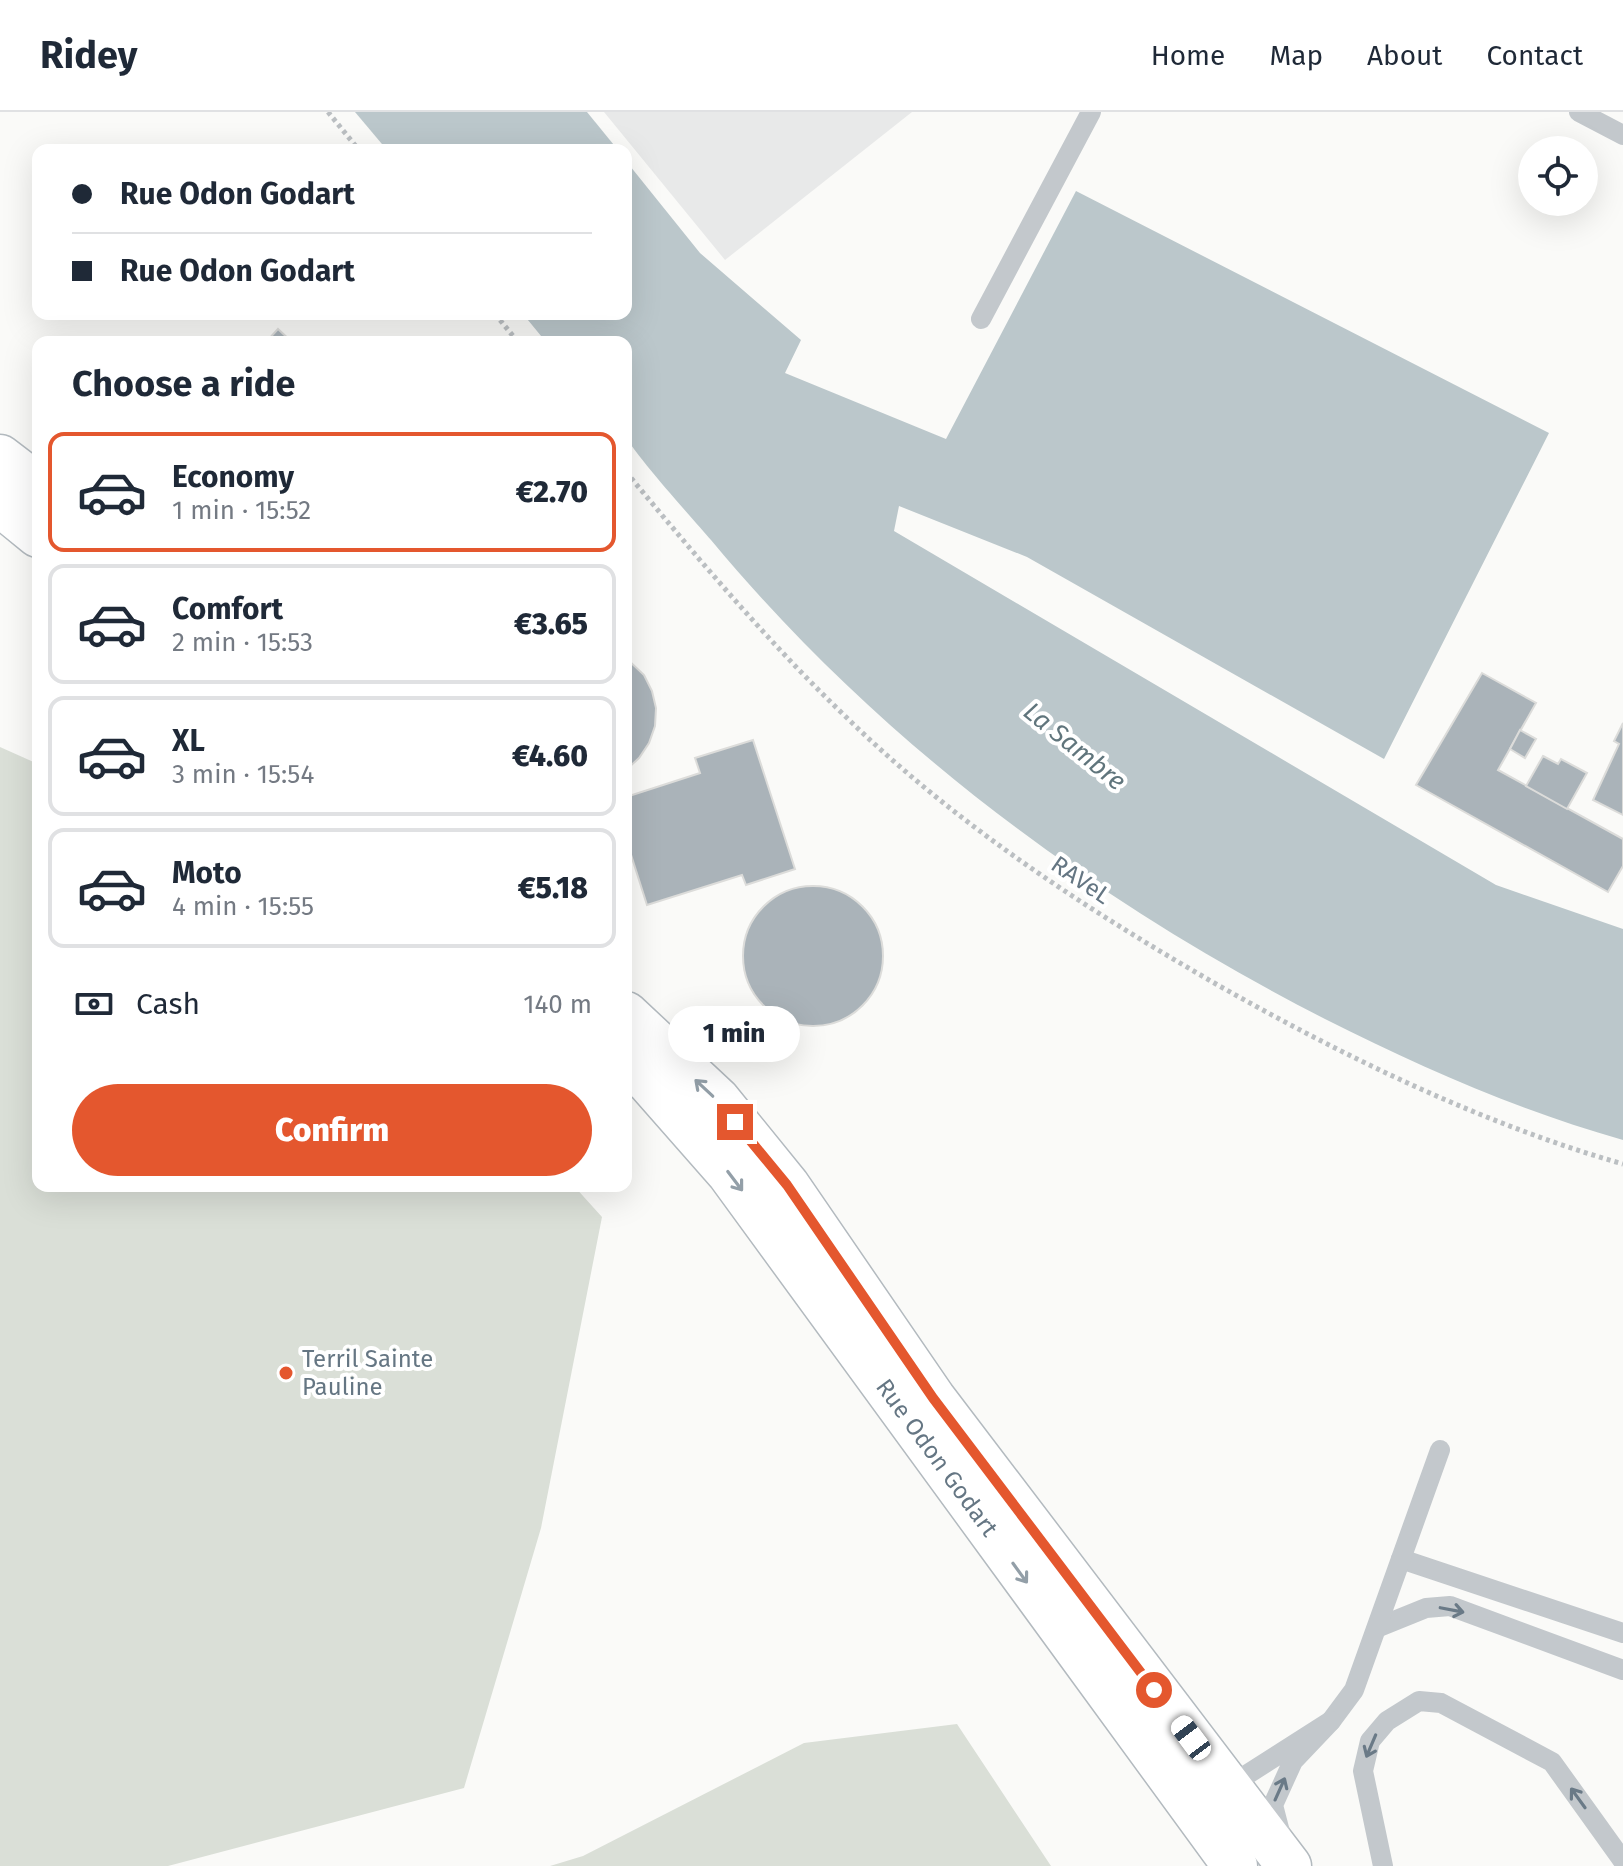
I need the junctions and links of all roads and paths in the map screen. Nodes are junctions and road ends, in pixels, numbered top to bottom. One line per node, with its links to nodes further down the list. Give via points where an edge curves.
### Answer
1 (328, 112): 5 (path)
2 (1091, 112): 6 (lane)
3 (1579, 112): 4 (lane)
4 (1623, 135)
5 (354, 144)
6 (981, 319)
7 (500, 320): 8 (path)
8 (513, 336)
9 (0, 457): 11 (main road)
10 (632, 479): 16 (path, RAVeL / RAVeL, via 713,576 846,718 1024,863 1125,932 1365,1064 1482,1116)
11 (32, 481)
12 (0, 504): 13 (main road)
13 (32, 530)
14 (632, 1020): 23 (main road, Rue Odon Godart, one-way to 14, via 787,1185 718,1100)
15 (632, 1067): 23 (main road, Rue Odon Godart, one-way to 23, via 729,1173)
16 (1623, 1164)
17 (1440, 1450): 18 (lane)
18 (1401, 1559): 19 (lane); 20 (lane)
19 (1379, 1627): 21 (lane, one-way to 21, via 1426,1608 1450,1606); 22 (lane, via 1354,1690)
20 (1623, 1633)
21 (1623, 1670)
22 (1331, 1721): 23 (lane); 25 (lane, one-way to 22, via 1273,1805 1293,1761)
23 (1210, 1798): 25 (main road, Rue Odon Godart); 26 (main road, Rue Odon Godart)
24 (1623, 1861): 27 (lane, one-way to 27, via 1552,1762 1441,1703 1419,1701 1387,1721 1370,1741 1363,1771)
25 (1288, 1865)
26 (1235, 1866)
27 (1383, 1866)

